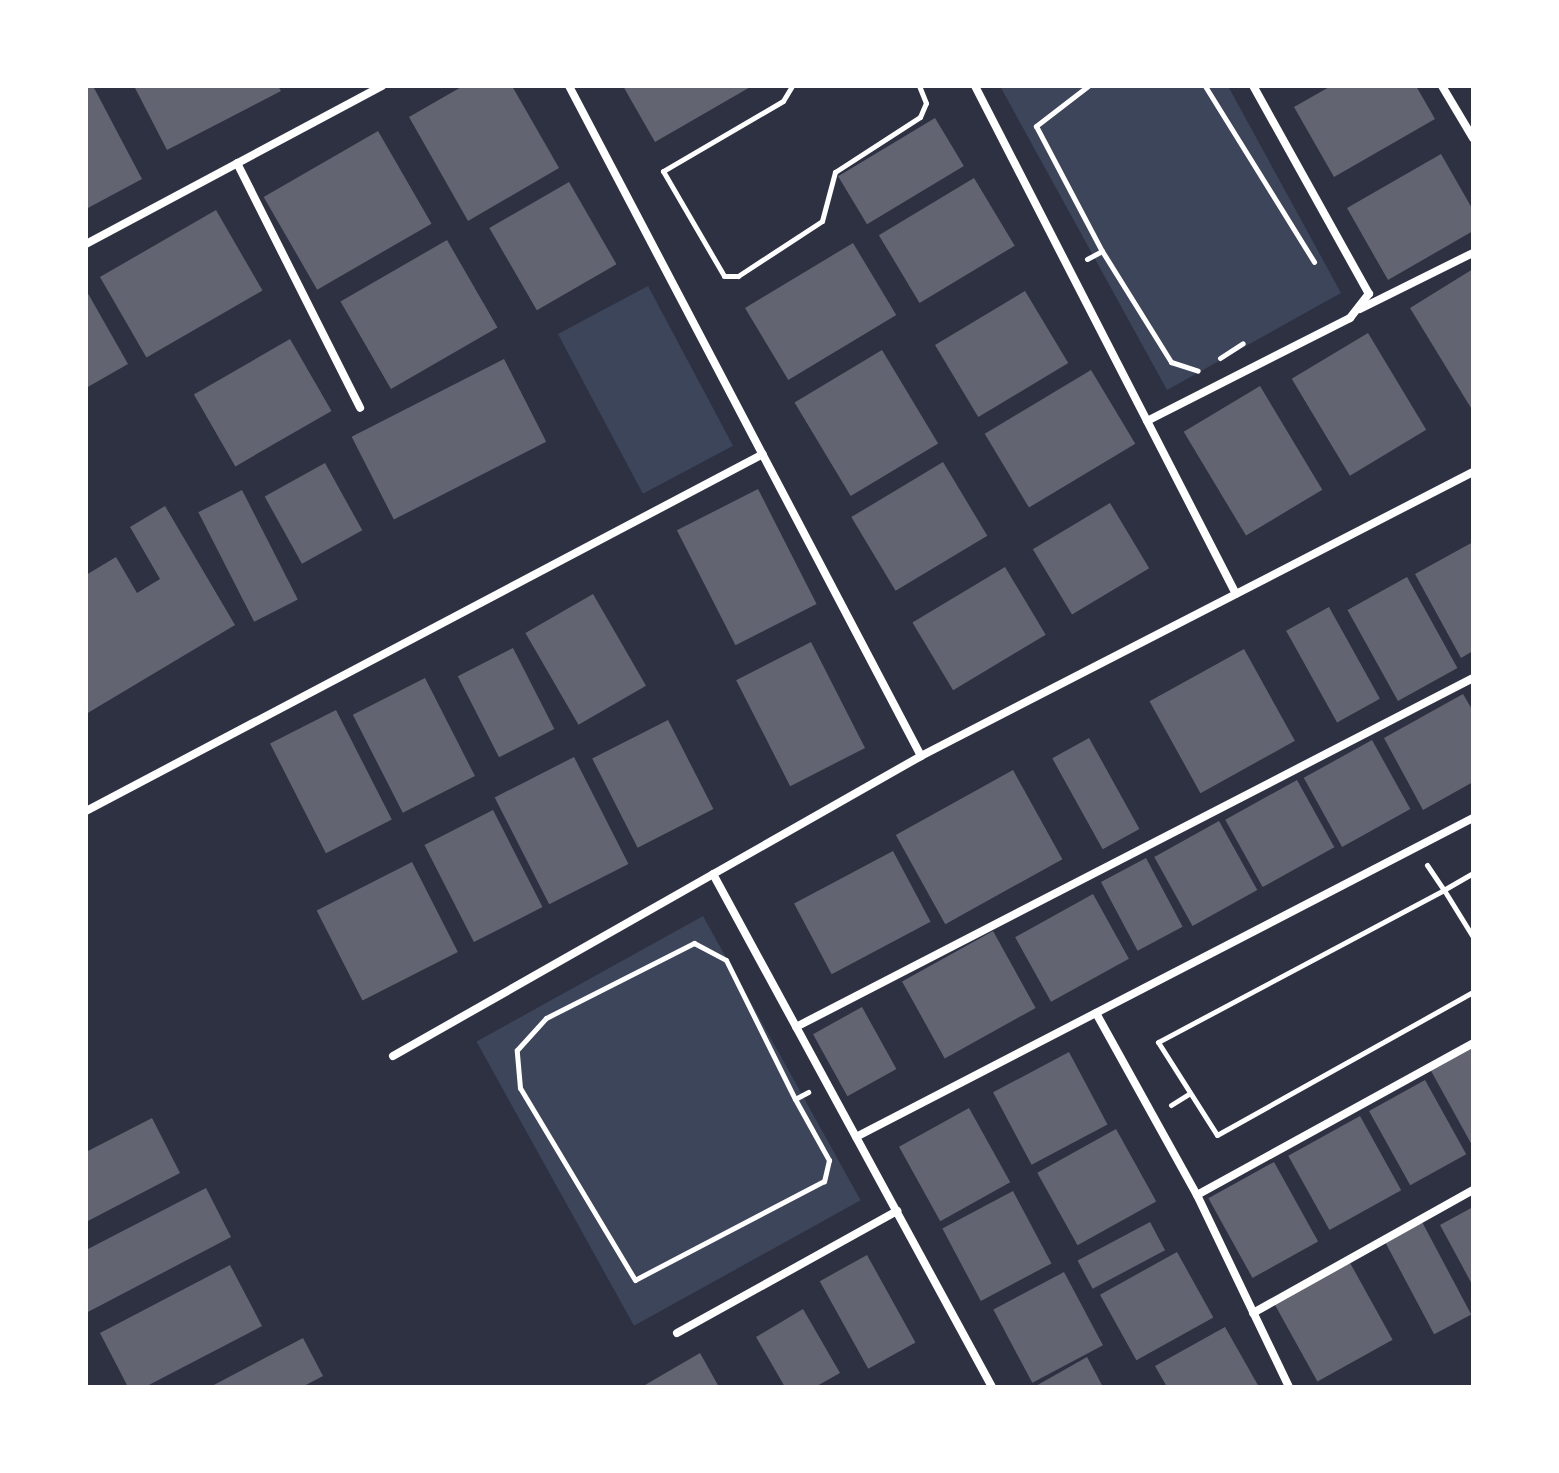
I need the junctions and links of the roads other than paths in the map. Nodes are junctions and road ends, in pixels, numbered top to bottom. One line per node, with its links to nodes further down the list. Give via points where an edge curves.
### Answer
1 (382, 86): 7 (street)
2 (569, 86): 13 (street)
3 (975, 86): 12 (street)
4 (1253, 86): 10 (street, via 1365,280 1369,294)
5 (1442, 86): 6 (street)
6 (1473, 138)
7 (237, 163): 8 (street); 11 (street)
8 (86, 244)
9 (1473, 253): 10 (street)
10 (1360, 309): 12 (street)
11 (360, 408)
12 (1147, 421): 15 (street)
13 (763, 454): 17 (street); 18 (street)
14 (1473, 472): 15 (street)
15 (1236, 594): 17 (street)
16 (1473, 678): 22 (street)
17 (921, 756): 20 (street)
18 (86, 811)
19 (1473, 818): 21 (street)
20 (713, 874): 22 (street); 24 (street)
21 (1096, 1013): 25 (street); 27 (street)
22 (796, 1027): 25 (street)
23 (1473, 1043): 27 (street)
24 (393, 1056)
25 (856, 1137): 28 (street)
26 (1473, 1190): 29 (street)
27 (1197, 1195): 29 (street)
28 (897, 1211): 30 (street); 31 (street)
29 (1253, 1313): 32 (street)
30 (677, 1333)
31 (992, 1387)
32 (1289, 1387)

